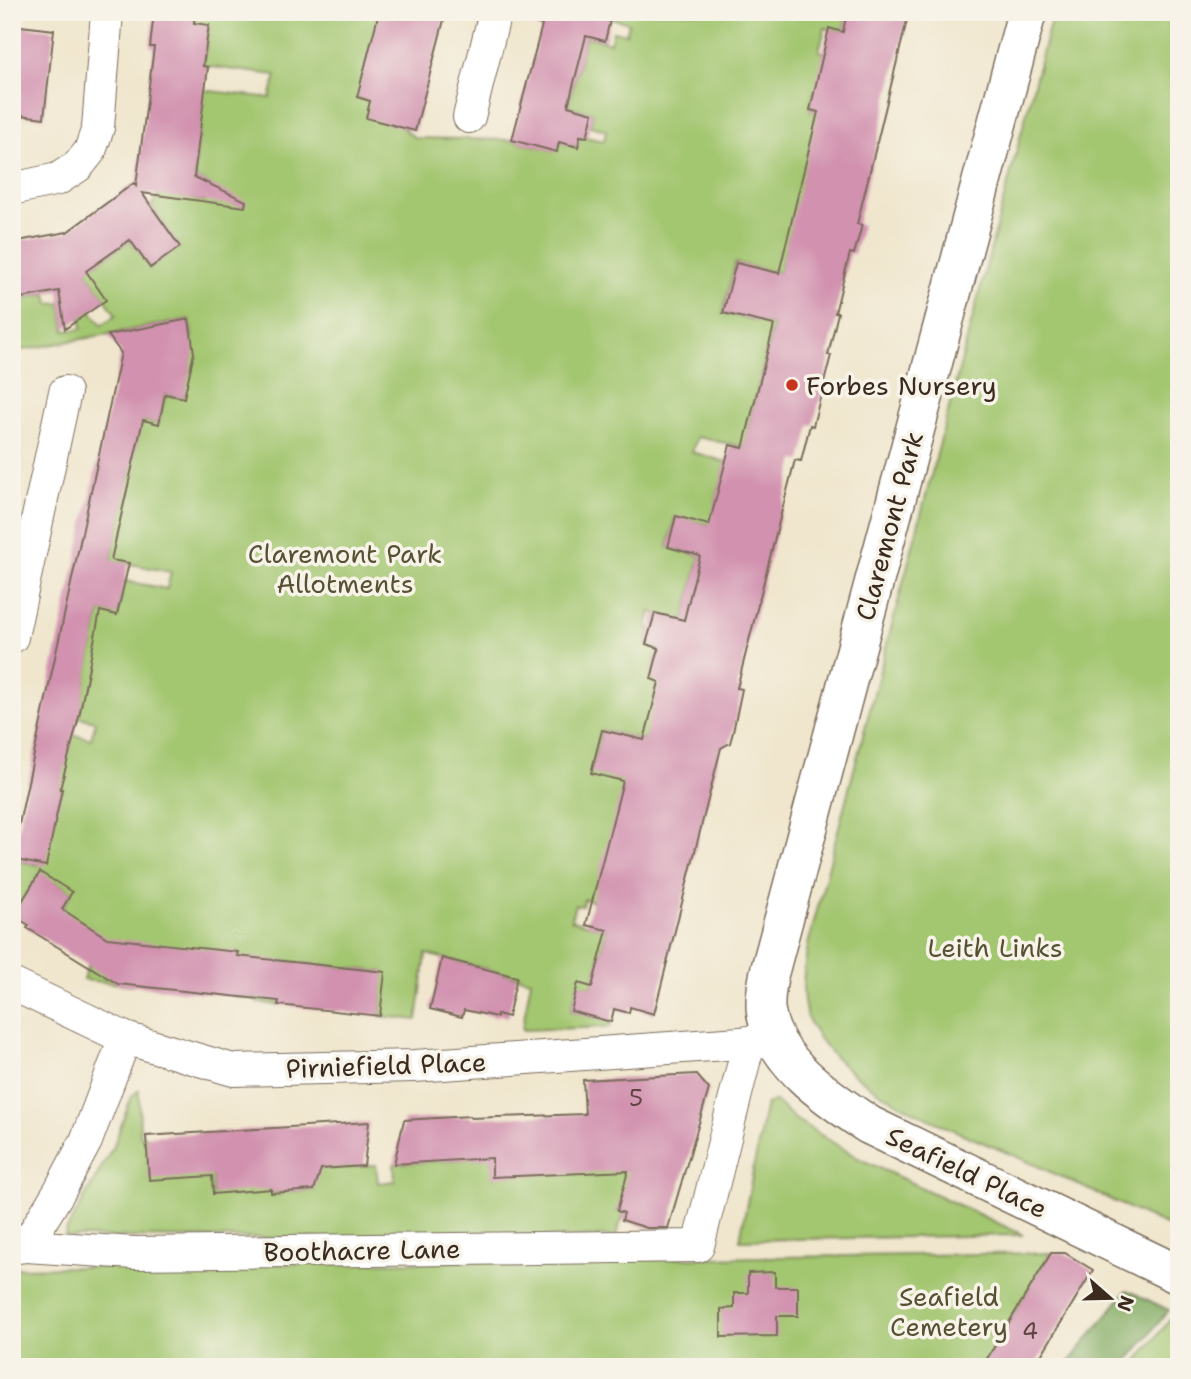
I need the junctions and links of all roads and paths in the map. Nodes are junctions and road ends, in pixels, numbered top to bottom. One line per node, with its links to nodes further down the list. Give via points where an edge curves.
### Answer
1 (107, 12): 5 (street, via 98,128 90,151 58,179)
2 (495, 12): 4 (street)
3 (1027, 12): 10 (street, Claremont Park, via 769,974 765,1010 770,1029)
4 (469, 117)
5 (12, 189)
6 (65, 392): 7 (street)
7 (12, 637)
8 (12, 984): 9 (street, Pirniefield Place)
9 (125, 1038): 10 (street, Pirniefield Place, via 247,1071 415,1066); 11 (street, via 86,1142 60,1190)
10 (762, 1041): 11 (street, Boothacre Lane, via 698,1246 134,1253); 12 (street, Seafield Place, via 869,1125)
11 (19, 1247)
12 (1179, 1275)

